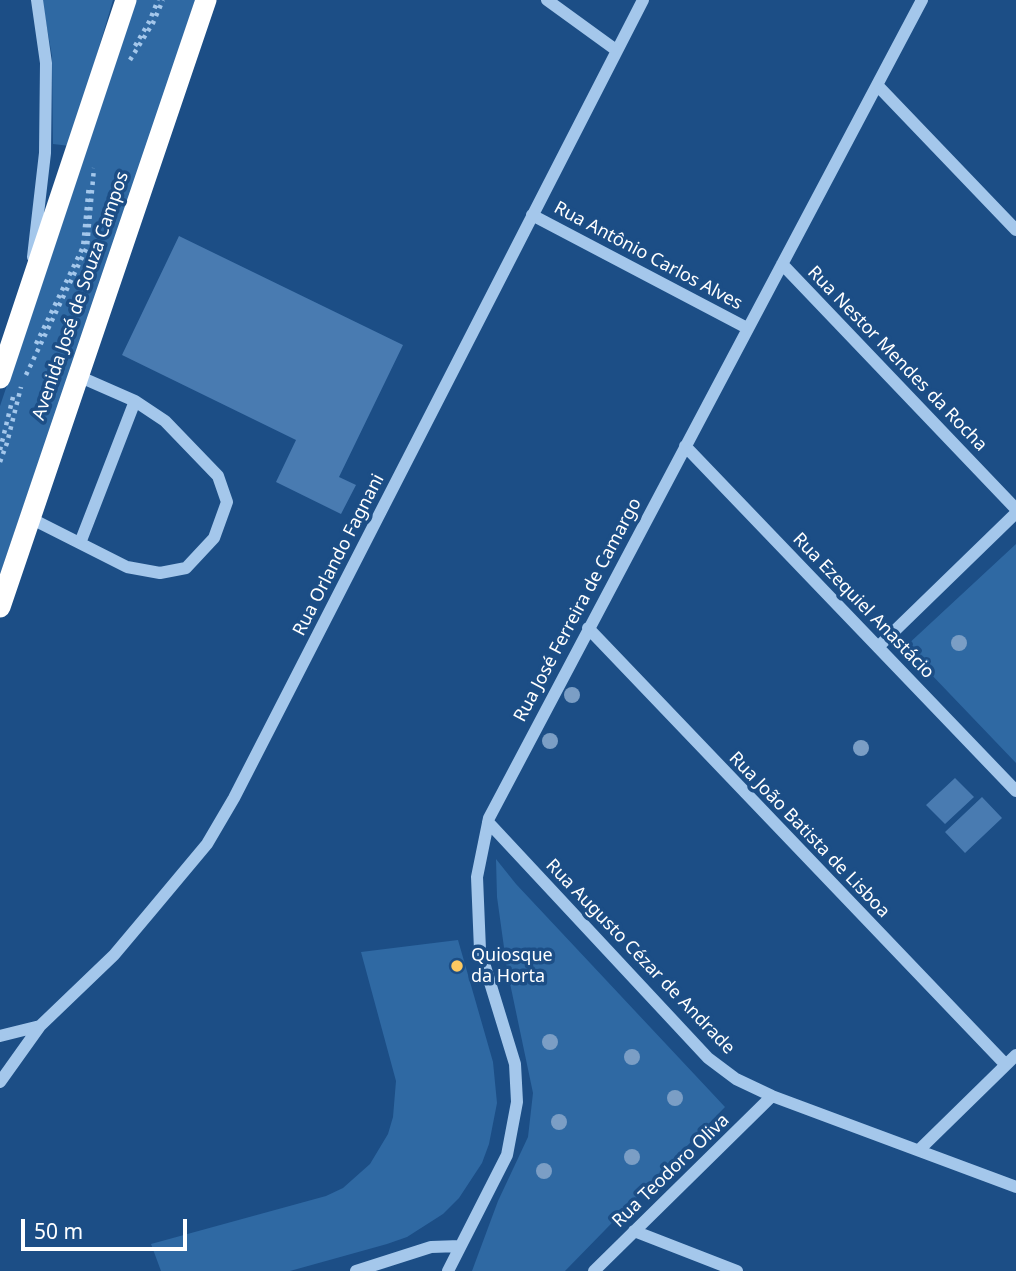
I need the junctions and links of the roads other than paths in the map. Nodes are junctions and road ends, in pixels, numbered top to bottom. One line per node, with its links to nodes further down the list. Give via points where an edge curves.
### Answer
1 (37, 0): 12 (street, via 46,63 45,153)
2 (126, 0): 12 (highway)
3 (206, 0): 14 (highway, Avenida José de Souza Campos)
4 (547, 0): 7 (street)
5 (922, 0): 8 (street, Rua José Ferreira de Camargo)
6 (641, 1): 7 (street, Rua Orlando Fagnani)
7 (616, 50): 9 (street, Rua Orlando Fagnani)
8 (877, 85): 10 (street); 11 (street, Rua José Ferreira de Camargo)
9 (532, 215): 13 (street, Rua Antônio Carlos Alves); 26 (street, Rua Orlando Fagnani, via 207,844 114,955)
10 (1016, 230)
11 (782, 264): 13 (street, Rua José Ferreira de Camargo); 18 (street, Rua Nestor Mendes da Rocha)
12 (28, 294): 15 (highway)
13 (747, 328): 17 (street, Rua José Ferreira de Camargo)
14 (78, 376): 16 (street); 19 (highway, Avenida José de Souza Campos)
15 (0, 378)
16 (135, 401): 20 (street); 20 (street, via 165,421 218,476 227,502 214,538 186,568 160,572 127,568)
17 (685, 446): 22 (street, Rua José Ferreira de Camargo); 23 (street, Rua Ezequiel Anastácio)
18 (1016, 511): 23 (street)
19 (30, 518): 20 (street); 21 (highway, Avenida José de Souza Campos)
20 (80, 543)
21 (0, 607)
22 (588, 628): 25 (street, Rua José Ferreira de Camargo); 29 (street, Rua João Batista de Lisboa)
23 (878, 648): 24 (street, Rua Ezequiel Anastácio)
24 (1016, 791)
25 (488, 822): 31 (street, Rua Augusto Cézar de Andrade, via 708,1058 736,1079); 35 (street, Rua José Ferreira de Camargo, via 477,877 480,950 515,1064 517,1102 507,1155)
26 (40, 1026): 27 (street); 30 (street, Rua Orlando Fagnani)
27 (0, 1036)
28 (1016, 1055): 29 (street)
29 (1006, 1065): 32 (street)
30 (0, 1082)
31 (772, 1096): 32 (street, Rua Augusto Cézar de Andrade); 34 (street, Rua Teodoro Oliva)
32 (919, 1150): 33 (street, Rua Augusto Cézar de Andrade)
33 (1016, 1187)
34 (634, 1231): 38 (street, Rua Teodoro Oliva); 39 (street)
35 (460, 1246): 36 (street, via 431,1247); 37 (street, Rua José Ferreira de Camargo)
36 (356, 1271)
37 (448, 1271)
38 (594, 1271)
39 (737, 1271)

